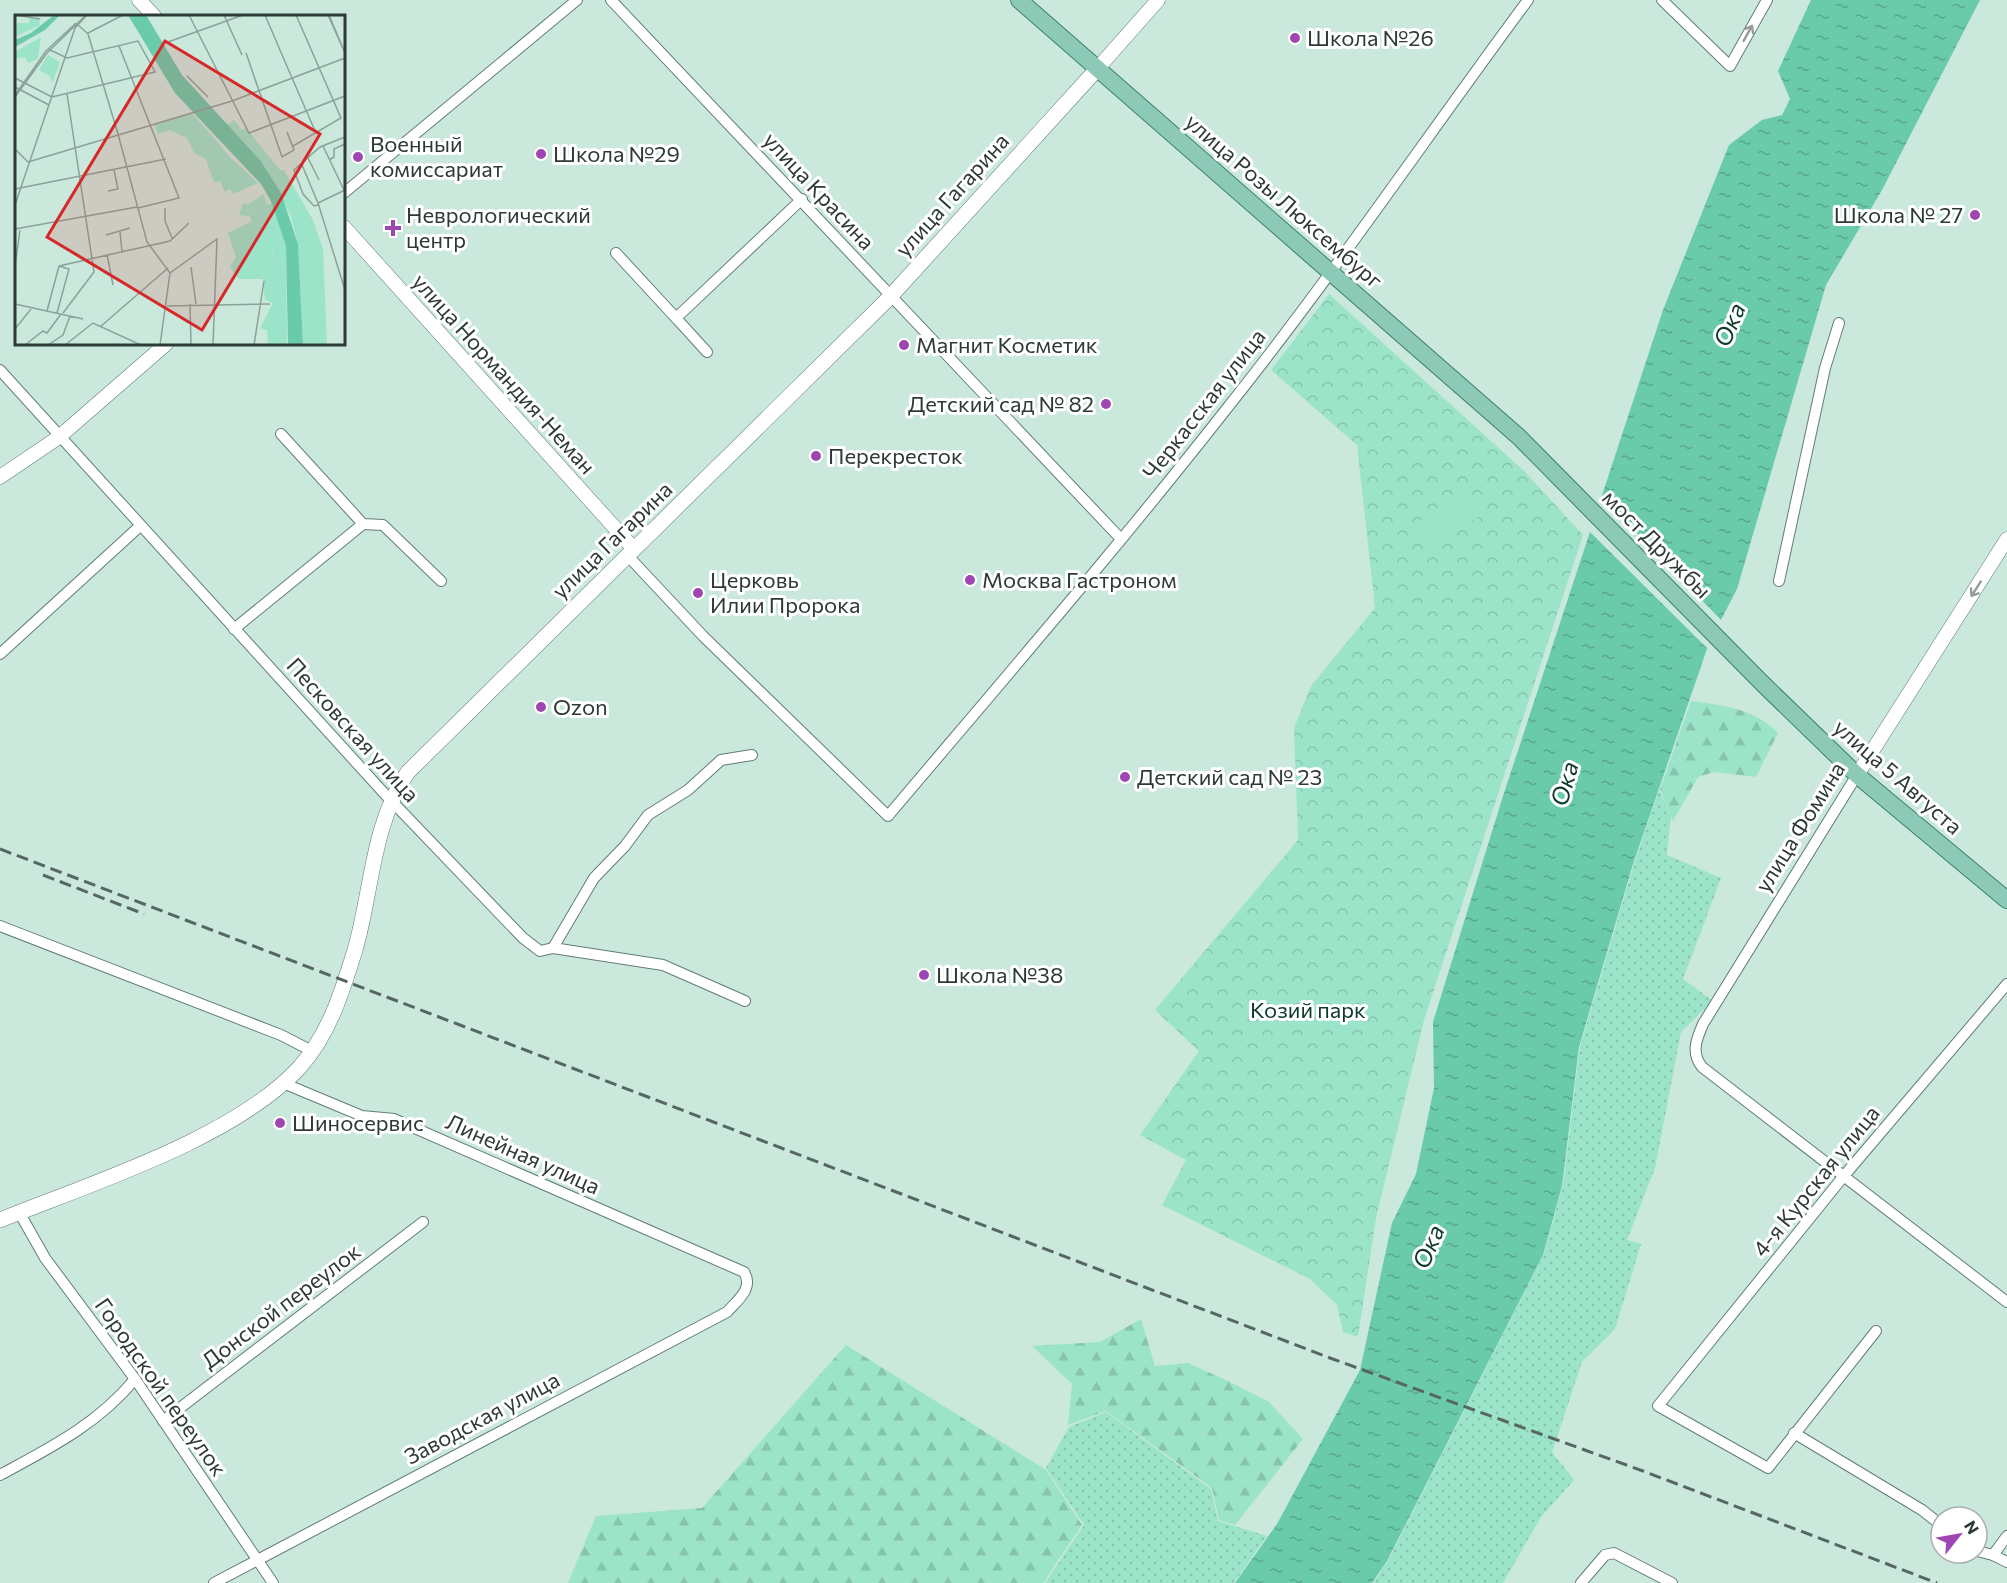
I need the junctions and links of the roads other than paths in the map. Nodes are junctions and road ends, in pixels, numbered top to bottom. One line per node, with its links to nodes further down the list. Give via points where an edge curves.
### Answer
1 (139, 0): 9 (street)
2 (577, 0): 11 (street)
3 (611, 0): 12 (street, улица Красина)
4 (1020, 0): 10 (main road, улица Розы Люксембург)
5 (1158, 0): 10 (street, улица Гагарина)
6 (1528, 0): 15 (street, Черкасская улица)
7 (1662, 0): 8 (street, one-way to 8, via 1730,66)
8 (1767, 0)
9 (152, 15)
10 (1098, 68): 15 (main road, улица Розы Люксембург); 16 (main road, улица Гагарина)
11 (345, 192)
12 (802, 199): 16 (street, улица Красина); 17 (street)
13 (345, 228): 30 (street, улица Нормандия-Неман)
14 (616, 253): 17 (street)
15 (1331, 271): 24 (main road, улица Розы Люксембург); 28 (street, Черкасская улица)
16 (890, 297): 28 (street, улица Красина); 30 (main road, улица Гагарина)
17 (676, 318): 20 (street)
18 (1839, 323): 32 (street, via 1825,368)
19 (164, 345): 23 (street)
20 (707, 352)
21 (0, 370): 23 (street, Песковская улица)
22 (281, 434): 26 (street)
23 (59, 437): 25 (street); 27 (street, Песковская улица)
24 (1519, 437): 35 (main road, мост Дружбы)
25 (0, 477)
26 (363, 524): 31 (street, via 383,525); 33 (street)
27 (140, 526): 33 (street, Песковская улица); 34 (street)
28 (1121, 539): 39 (street, Черкасская улица)
29 (2007, 539): 37 (street, улица Фомина, one-way to 37)
30 (631, 552): 38 (main road, улица Гагарина, via 408,772); 39 (street, улица Нормандия-Неман, via 703,636)
31 (441, 581)
32 (1779, 581)
33 (234, 629): 38 (street, Песковская улица)
34 (0, 654)
35 (1763, 684): 37 (main road, улица 5 Августа)
36 (752, 755): 42 (street, via 721,760 688,790 648,815 594,878)
37 (1857, 775): 40 (main road, улица 5 Августа); 47 (street, улица Фомина, via 1703,1024 1694,1050 1702,1068)
38 (391, 801): 42 (street, Песковская улица, via 523,938 540,951); 45 (main road, улица Гагарина, via 342,992)
39 (888, 816)
40 (2007, 900)
41 (0, 926): 45 (street, via 281,1035)
42 (553, 948): 44 (street, Песковская улица, via 663,964)
43 (2007, 984): 47 (street, 4-я Курская улица)
44 (745, 1001)
45 (312, 1051): 46 (main road, улица Гагарина)
46 (283, 1083): 48 (main road, улица Гагарина, via 182,1146); 51 (street, Линейная улица, via 362,1116 394,1119)
47 (1843, 1177): 52 (street); 56 (street, 4-я Курская улица, via 1658,1406 1768,1468)
48 (19, 1212): 49 (main road, улица Гагарина); 54 (street, Городской переулок, via 45,1258)
49 (0, 1220)
50 (423, 1222): 55 (street, Донской переулок)
51 (744, 1272): 62 (street, Заводская улица, via 748,1287 727,1311)
52 (2007, 1302)
53 (1876, 1331): 56 (street)
54 (135, 1379): 55 (street, Городской переулок); 57 (street, via 97,1419)
55 (163, 1421): 62 (street, Городской переулок)
56 (1794, 1433): 58 (street)
57 (0, 1475)
58 (1929, 1516)
59 (2007, 1536): 61 (street)
60 (1989, 1554): 61 (street)
61 (1993, 1555): 63 (street)
62 (257, 1560): 64 (street, Заводская улица); 65 (street, Городской переулок)
63 (2007, 1562)
64 (214, 1583)
65 (273, 1583)
66 (1581, 1583): 67 (street, via 1605,1555 1614,1553)
67 (1672, 1583)

